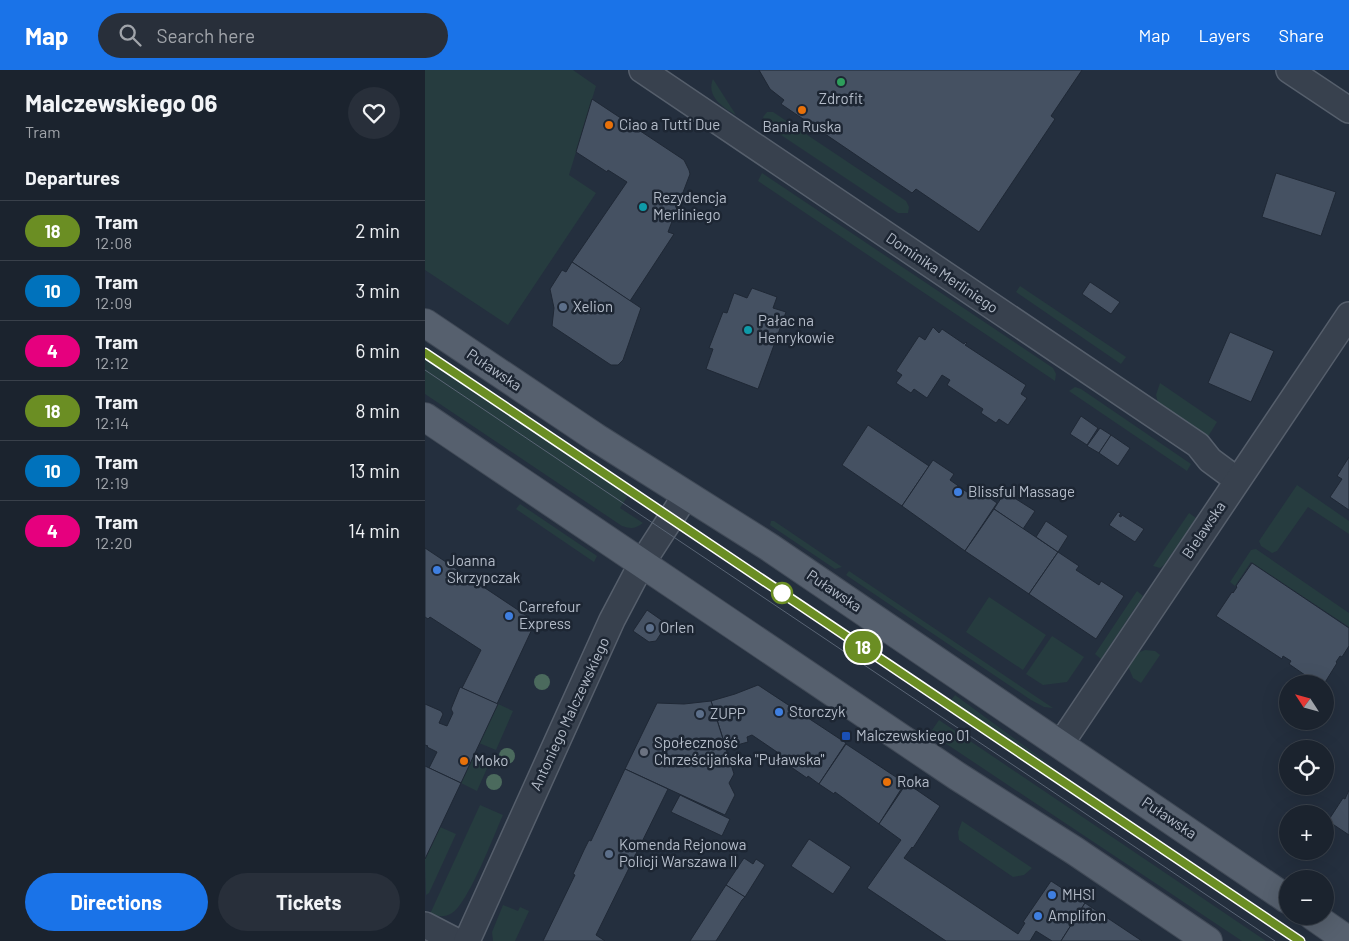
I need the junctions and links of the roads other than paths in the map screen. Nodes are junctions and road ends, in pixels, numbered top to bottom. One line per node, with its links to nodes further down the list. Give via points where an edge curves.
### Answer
1 (642, 70): 7 (street, Dominika Merliniego, via 1198,445 1210,460)
2 (1289, 70): 3 (street)
3 (1349, 110)
4 (1349, 315): 7 (street, Bielawska)
5 (425, 323): 8 (main road, Puławska)
6 (425, 417): 9 (main road)
7 (1237, 480): 10 (street, Bielawska)
8 (686, 495): 9 (street, Antoniego Malczewskiego); 10 (main road, Puławska, via 769,547)
9 (642, 563): 15 (street, Antoniego Malczewskiego); 16 (main road)
10 (1060, 745): 11 (main road, Puławska)
11 (1279, 894)
12 (425, 925): 14 (street)
13 (1326, 925): 17 (main road)
14 (456, 941)
15 (467, 941)
16 (1208, 941)
17 (1349, 941)

